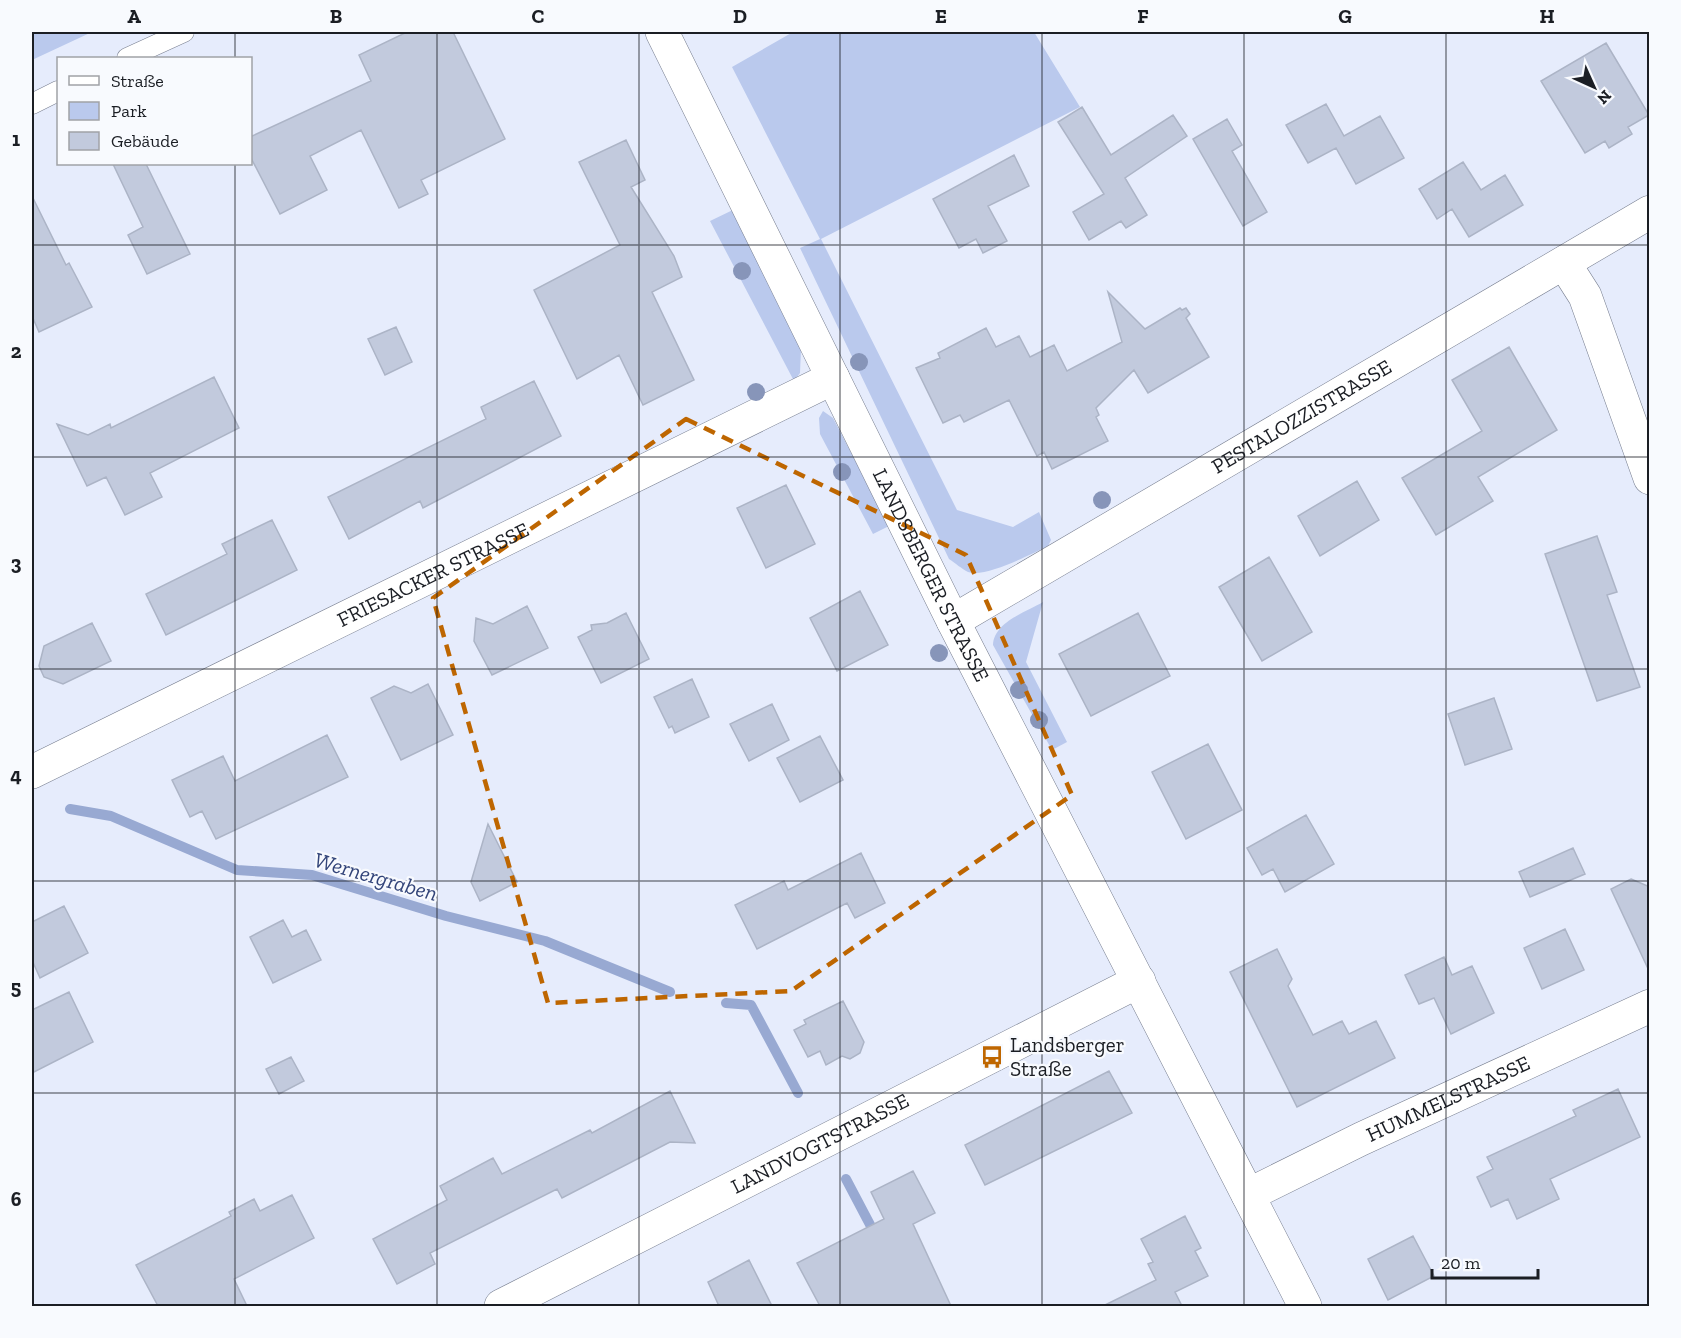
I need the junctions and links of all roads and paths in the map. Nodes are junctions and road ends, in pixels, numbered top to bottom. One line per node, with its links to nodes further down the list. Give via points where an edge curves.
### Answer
1 (184, 32): 3 (lane)
2 (662, 32): 8 (street, LANDSBERGER STRASSE)
3 (130, 57)
4 (57, 92): 5 (lane)
5 (32, 104)
6 (1650, 212): 7 (street, PESTALOZZISTRASSE)
7 (1564, 263): 9 (street, via 1586,296); 10 (street, PESTALOZZISTRASSE)
8 (833, 378): 10 (street, LANDSBERGER STRASSE); 11 (street, FRIESACKER STRASSE)
9 (1650, 478)
10 (953, 621): 12 (street, LANDSBERGER STRASSE)
11 (32, 772)
12 (1139, 981): 14 (street, LANDSBERGER STRASSE); 15 (street, LANDVOGTSTRASSE)
13 (1650, 1006): 14 (street, HUMMELSTRASSE, via 1361,1138)
14 (1248, 1195): 16 (street, LANDSBERGER STRASSE)
15 (501, 1306)
16 (1305, 1306)

